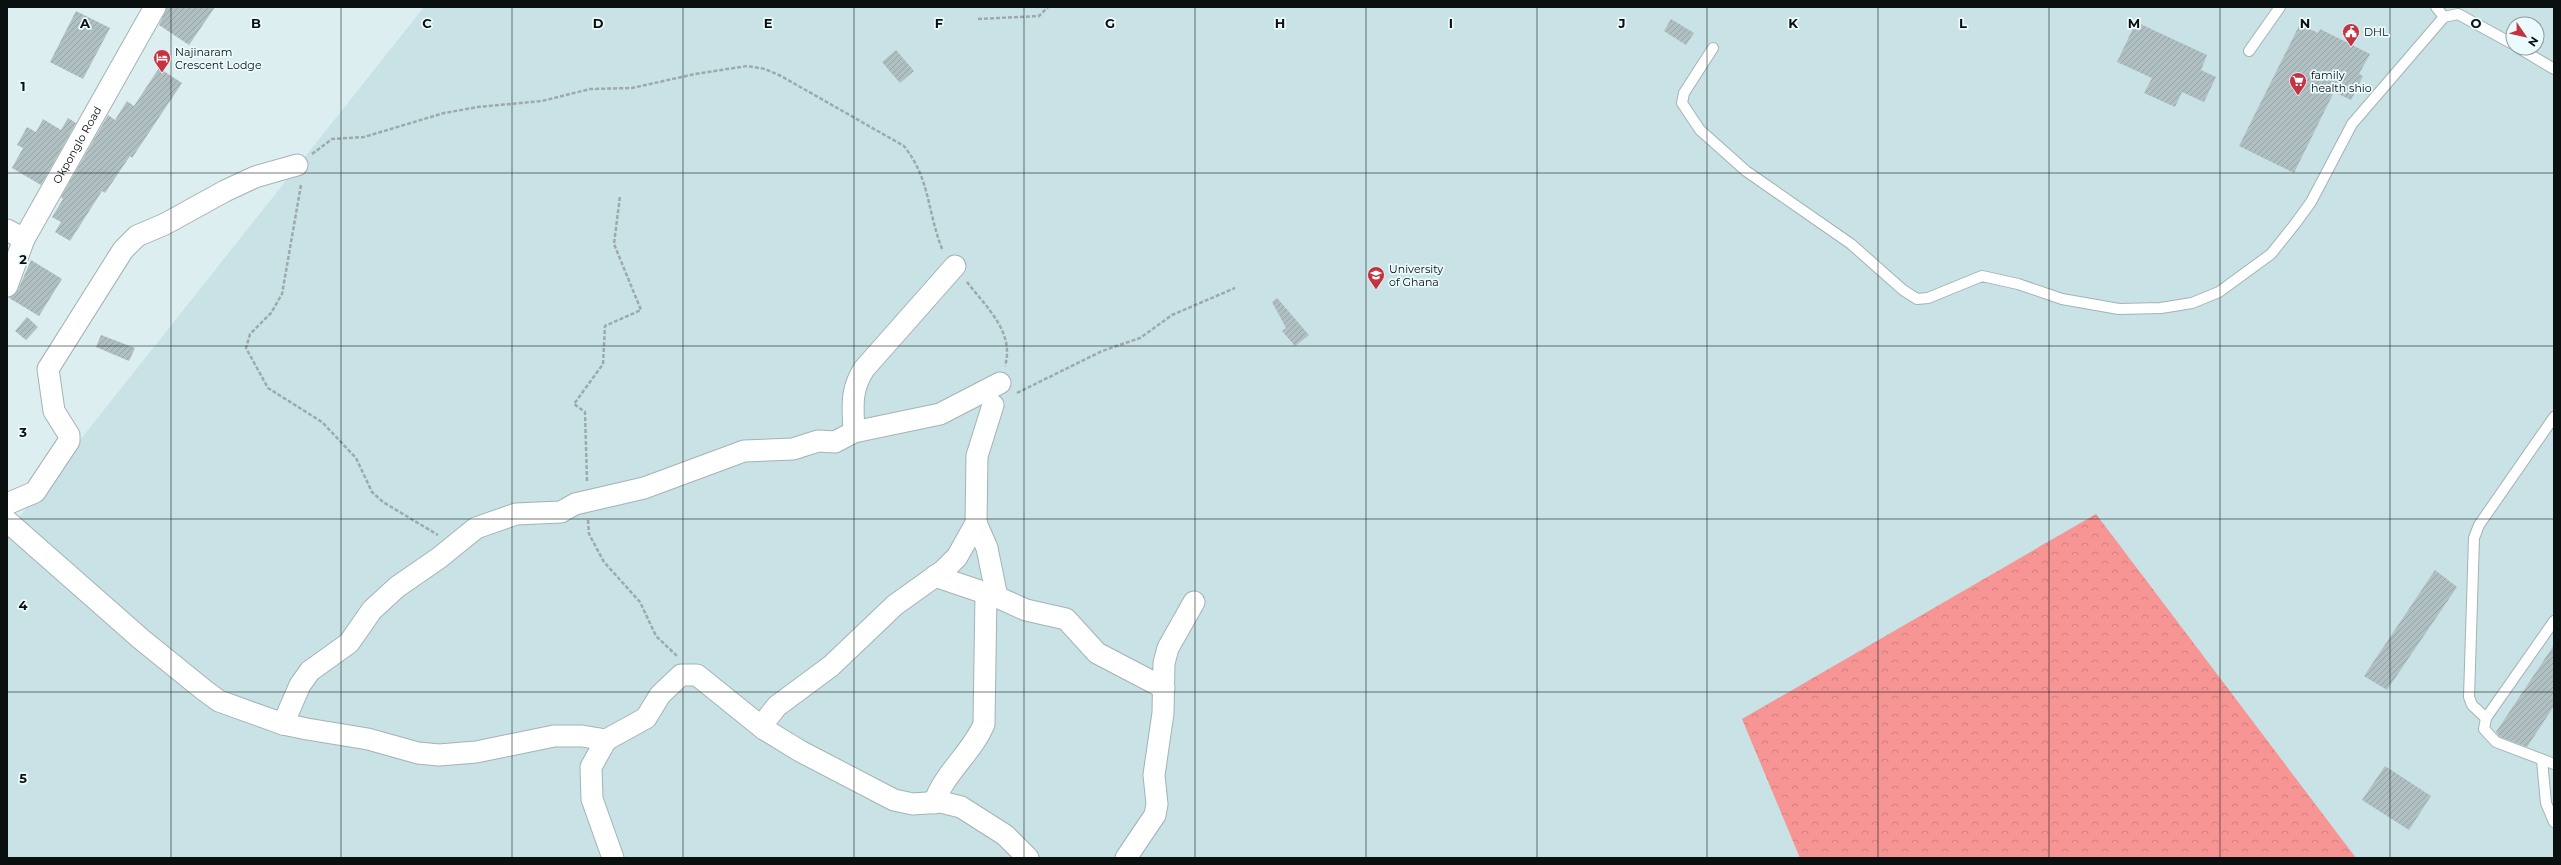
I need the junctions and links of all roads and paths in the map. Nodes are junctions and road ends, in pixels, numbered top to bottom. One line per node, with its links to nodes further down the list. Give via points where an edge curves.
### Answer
1 (155, 7): 14 (street, Okponglo Road)
2 (1048, 7): 6 (path, via 1039,16)
3 (2280, 7): 9 (lane)
4 (2436, 7): 5 (lane)
5 (2444, 17): 7 (lane, via 2458,14); 8 (lane, via 2352,124 2311,202 2271,254 2219,292 2192,304 2154,308 2119,309 2062,299 2018,284 1982,276 1917,300 1851,244 1746,171 1700,130 1682,103 1684,93)
6 (978, 18)
7 (2505, 40)
8 (1713, 48)
9 (2249, 51)
10 (2532, 56): 11 (lane)
11 (2554, 69)
12 (297, 165): 15 (path, via 332,139 364,137 444,113 542,101 590,89 632,88 747,66 781,76 904,146 916,162 939,242); 23 (street, via 255,177 225,191 165,224 137,236 123,250 48,368 54,411 69,435 69,441 35,492); 27 (path, via 300,190 282,294 271,313 250,334 246,348 268,388 322,422 356,458 372,492 383,502)
13 (620, 196): 22 (path, via 614,244 641,310 605,326 603,364 574,404 585,412)
14 (16, 235): 16 (street, Okponglo Road)
15 (955, 266): 18 (path, via 1002,326 1008,342 1007,358); 21 (street, via 856,381 852,393)
16 (7, 286)
17 (1235, 288): 19 (path, via 1172,315 1140,338 1102,350)
18 (1000, 383): 21 (street, via 940,414)
19 (993, 404): 26 (street, via 977,456)
20 (2554, 417): 34 (lane, via 2479,525 2474,538 2468,697 2472,705)
21 (854, 432): 27 (street, via 835,442 818,442 793,449 744,451 644,488 575,504 562,512 523,513 494,520 476,528)
22 (587, 488)
23 (7, 504)
24 (588, 519): 32 (path, via 589,534 604,562 640,602 656,636)
25 (7, 521): 35 (street, via 141,639 204,690 219,701)
26 (976, 523): 28 (street, via 957,557); 29 (street, via 987,548)
27 (454, 545): 35 (street, via 397,587 372,610 349,643 310,671 300,684)
28 (935, 576): 29 (street); 36 (street, via 895,605 831,666 777,706 766,720)
29 (991, 595): 33 (street, via 1026,610 1066,619 1097,653); 40 (street, via 984,724 938,790)
30 (1194, 602): 33 (street, via 1168,648 1164,663)
31 (2554, 621): 34 (lane)
32 (678, 657)
33 (1164, 688): 44 (street, via 1163,721 1154,775 1157,804 1155,815)
34 (2486, 718): 38 (lane, via 2484,729 2496,742)
35 (283, 724): 37 (street, via 368,738 418,753 476,752 554,736 582,736)
36 (764, 729): 37 (street, via 697,675 681,675 660,695 646,718); 40 (street, via 800,751 894,800 913,804)
37 (606, 740): 42 (street, via 591,767 592,799)
38 (2542, 760): 39 (lane); 41 (lane, via 2546,804)
39 (2554, 764)
40 (934, 802): 43 (street, via 961,807 1005,835)
41 (2554, 822)
42 (613, 858)
43 (1028, 858)
44 (1126, 858)

